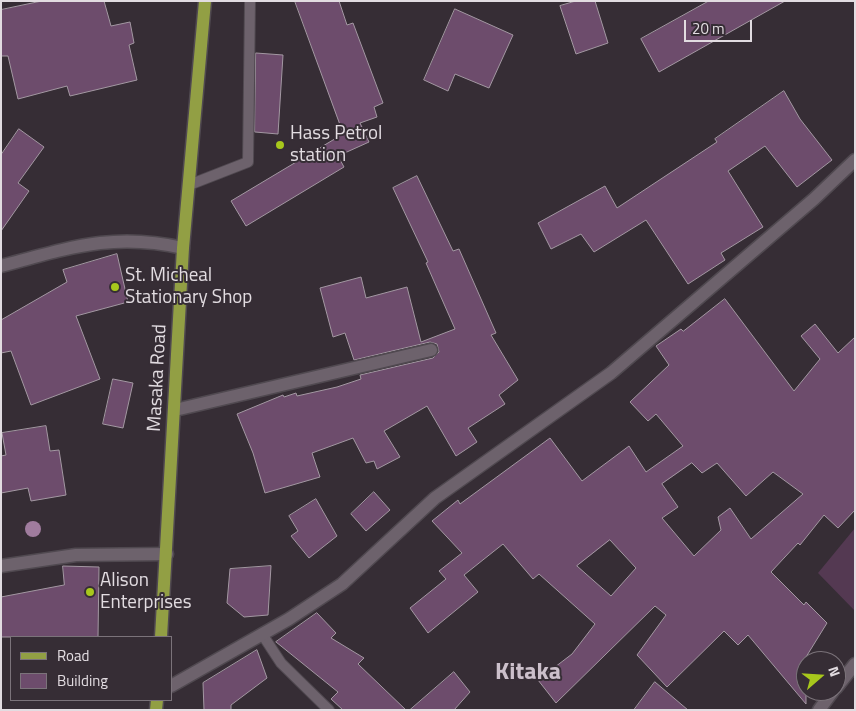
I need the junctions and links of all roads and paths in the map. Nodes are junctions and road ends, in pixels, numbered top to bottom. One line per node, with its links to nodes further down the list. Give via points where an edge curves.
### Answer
1 (204, 1): 4 (main road, Masaka Road)
2 (250, 1): 4 (lane, via 248,162)
3 (855, 160): 11 (street, via 611,373 435,498 342,584)
4 (189, 185): 5 (main road, Masaka Road)
5 (183, 248): 6 (street, via 156,242 117,240 83,244); 8 (main road, Masaka Road)
6 (1, 266)
7 (431, 350): 8 (street)
8 (175, 410): 9 (main road, Masaka Road)
9 (167, 554): 10 (street, via 76,555); 12 (main road, Masaka Road)
10 (1, 566)
11 (262, 634): 15 (street); 16 (lane, via 282,663)
12 (161, 636)
13 (855, 664): 14 (street)
14 (846, 675)
15 (172, 685)
16 (328, 710)

